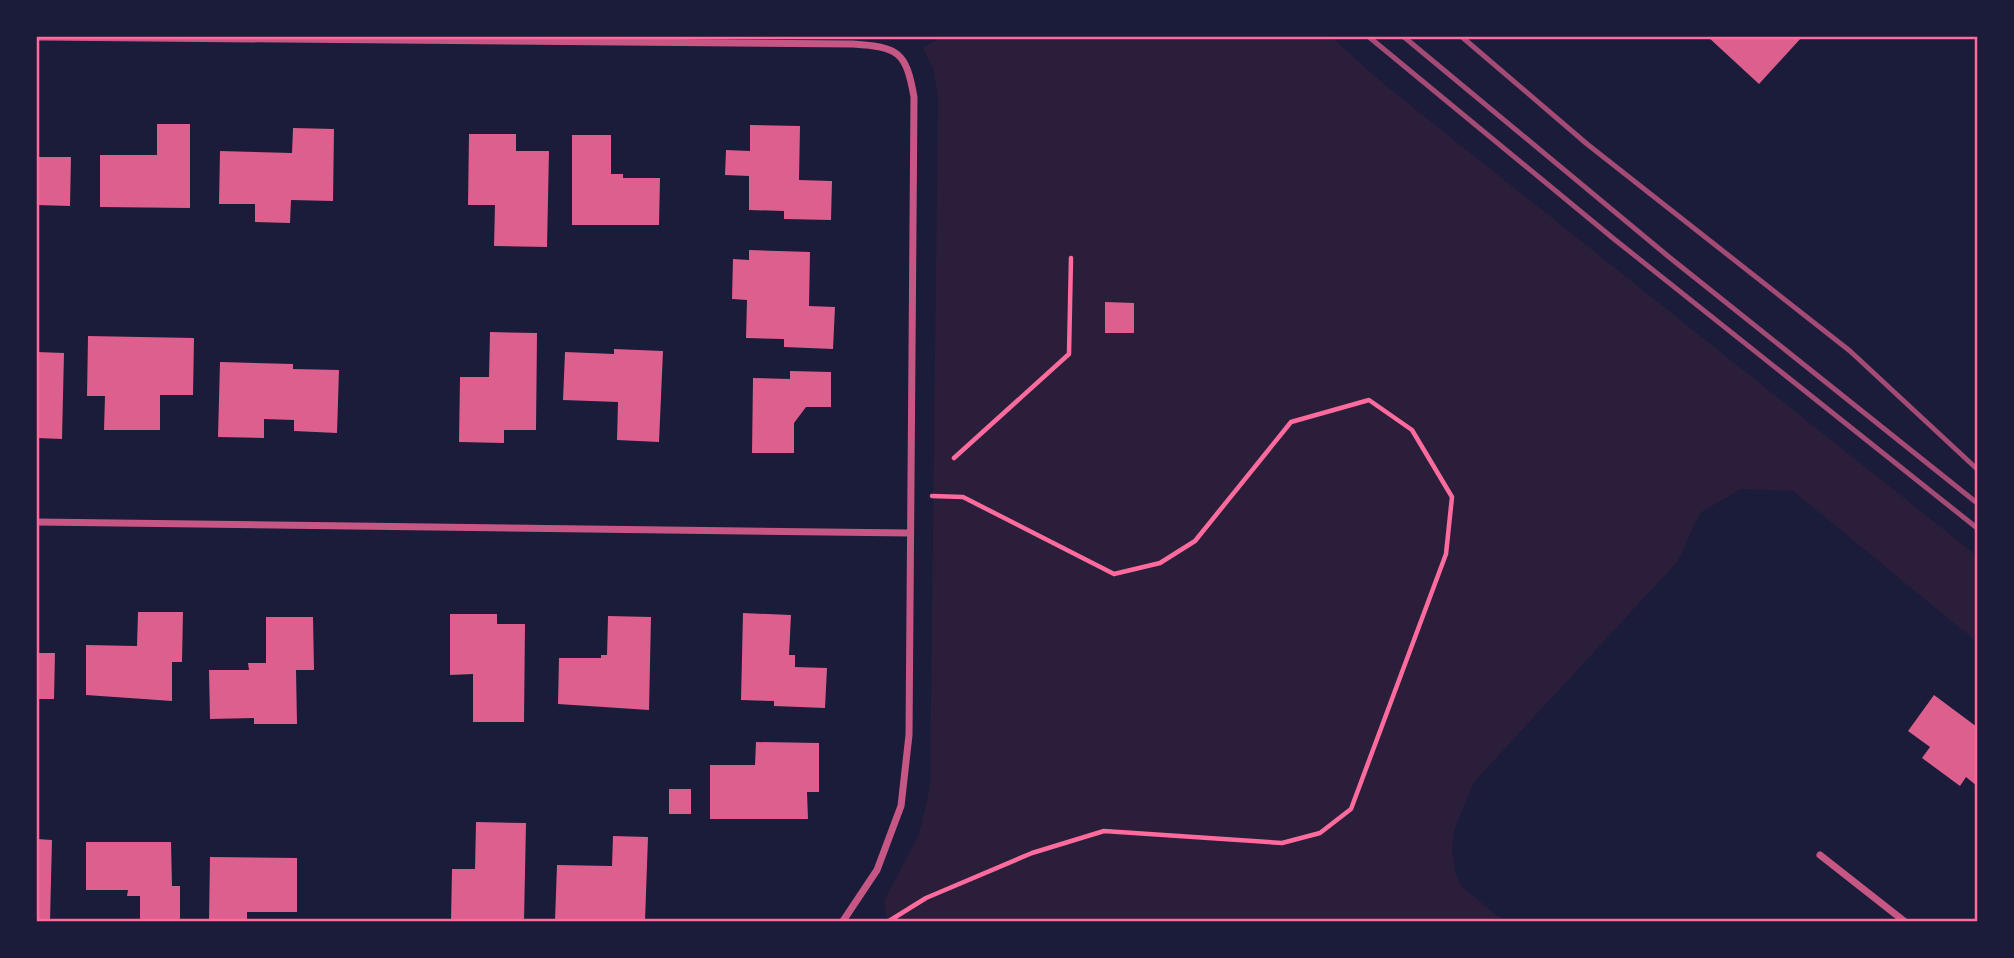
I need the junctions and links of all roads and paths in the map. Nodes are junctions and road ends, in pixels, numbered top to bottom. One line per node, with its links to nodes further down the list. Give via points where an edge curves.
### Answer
1 (37, 37): 4 (street, via 853,44 898,53 909,68 914,97)
2 (1071, 258): 3 (path, via 1069,355)
3 (954, 458)
4 (910, 495): 6 (street); 11 (path, via 963,497 1114,574 1160,563 1195,541 1291,422 1369,400 1412,430 1452,497 1447,554 1351,809 1320,833 1282,843 1104,831 1032,853 926,898)
5 (37, 522): 6 (street)
6 (910, 533): 8 (street, via 909,734 901,806 877,870)
7 (1820, 855): 12 (street)
8 (850, 915): 9 (street); 10 (street)
9 (843, 921)
10 (857, 921)
11 (889, 921)
12 (1903, 921)

